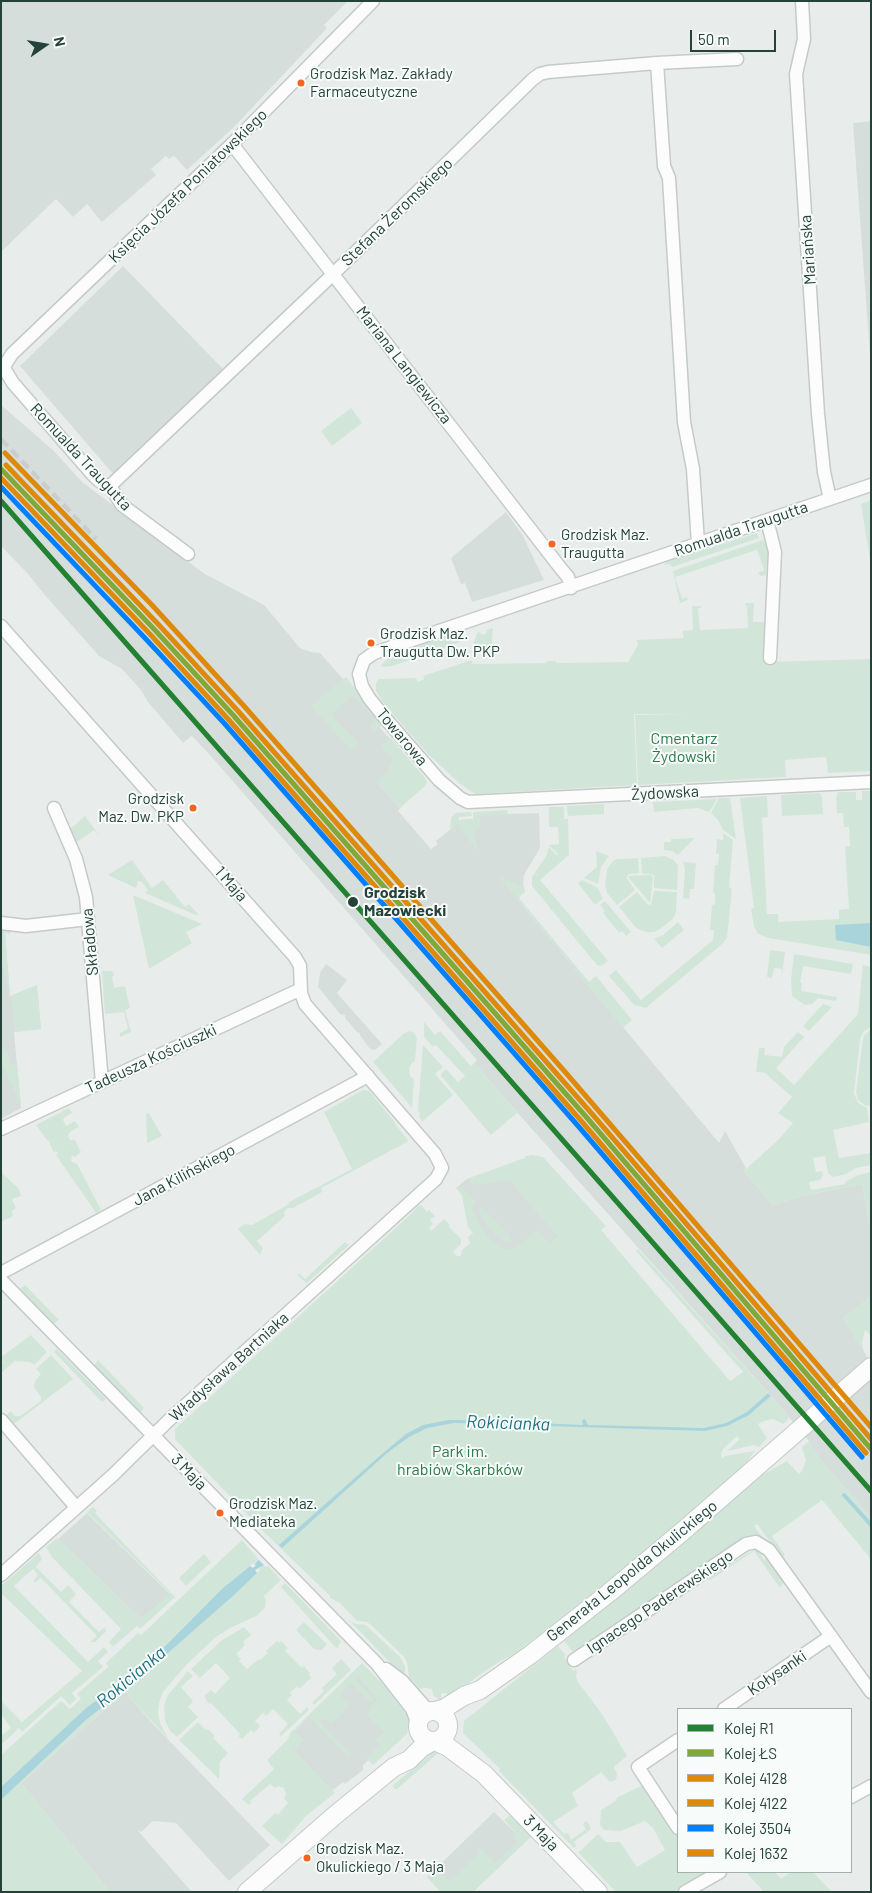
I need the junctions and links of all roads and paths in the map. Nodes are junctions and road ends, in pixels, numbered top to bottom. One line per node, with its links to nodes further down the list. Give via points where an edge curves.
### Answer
1 (373, 1): 5 (street, Księcia Józefa Poniatowskiego)
2 (802, 1): 10 (street, Mariańska, via 804,39 796,74 818,414)
3 (737, 59): 4 (street, Stefana Żeromskiego)
4 (657, 63): 6 (street, Stefana Żeromskiego, via 540,74); 12 (street, via 684,422 693,469)
5 (232, 144): 6 (street, Mariana Langiewicza); 7 (street, Księcia Józefa Poniatowskiego, via 12,354)
6 (334, 274): 9 (street, Stefana Żeromskiego); 14 (street, Mariana Langiewicza, via 568,577)
7 (5, 370): 9 (street, Romualda Traugutta, via 94,476)
8 (871, 485): 10 (street, Romualda Traugutta)
9 (110, 486): 13 (street, Romualda Traugutta, via 122,505)
10 (830, 499): 11 (street, Romualda Traugutta)
11 (767, 520): 12 (street, Romualda Traugutta); 16 (street, via 775,552)
12 (698, 544): 14 (street, Romualda Traugutta)
13 (188, 554)
14 (571, 588): 17 (street, Romualda Traugutta, via 374,653 364,660)
15 (3, 629): 23 (street, 1 Maja, via 295,956 300,966)
16 (770, 658)
17 (360, 668): 19 (street, Towarowa, via 362,686 377,708 430,771)
18 (871, 782): 19 (street, Żydowska, via 476,803)
19 (460, 798)
20 (54, 808): 21 (street, Składowa, via 80,871)
21 (88, 919): 22 (street, via 26,926); 25 (street, Składowa)
22 (1, 923)
23 (301, 989): 24 (street, 1 Maja, via 305,1004); 25 (street, Tadeusza Kościuszki)
24 (368, 1076): 27 (street, 1 Maja); 28 (street, Jana Kilińskiego)
25 (102, 1082): 26 (street, Tadeusza Kościuszki)
26 (1, 1129)
27 (435, 1154): 32 (street, Władysława Bartniaka, via 442,1168 436,1179)
28 (1, 1274)
29 (1, 1280): 32 (street, 3 Maja)
30 (871, 1367): 38 (street, Generała Leopolda Okulickiego, via 610,1592)
31 (1, 1420): 33 (street)
32 (154, 1436): 33 (street, Władysława Bartniaka); 37 (street, 3 Maja)
33 (76, 1507): 34 (street, Władysława Bartniaka)
34 (1, 1575)
35 (831, 1636): 36 (street, Ignacego Paderewskiego, via 769,1550 756,1542 746,1544); 39 (street); 40 (street, Kołysanki)
36 (574, 1660)
37 (377, 1664): 41 (street, 3 Maja, via 398,1677 424,1707); 42 (street, 3 Maja, via 412,1709)
38 (480, 1690): 41 (street, Generała Leopolda Okulickiego, via 446,1708); 43 (street, Generała Leopolda Okulickiego)
39 (871, 1692)
40 (725, 1708)
41 (433, 1711): 42 (street, via 423,1714); 43 (street, via 444,1715)
42 (418, 1725): 44 (street, via 422,1736); 46 (street, via 415,1737)
43 (448, 1726): 44 (street, via 444,1736); 47 (street, 3 Maja)
44 (434, 1741): 46 (street); 47 (street, 3 Maja, via 448,1747)
45 (677, 1741): 50 (street, via 638,1767)
46 (394, 1767): 52 (street)
47 (484, 1774): 53 (street, 3 Maja)
48 (871, 1786): 49 (street)
49 (852, 1796)
50 (677, 1826)
51 (712, 1873): 54 (street)
52 (247, 1892)
53 (598, 1892)
54 (685, 1892)

